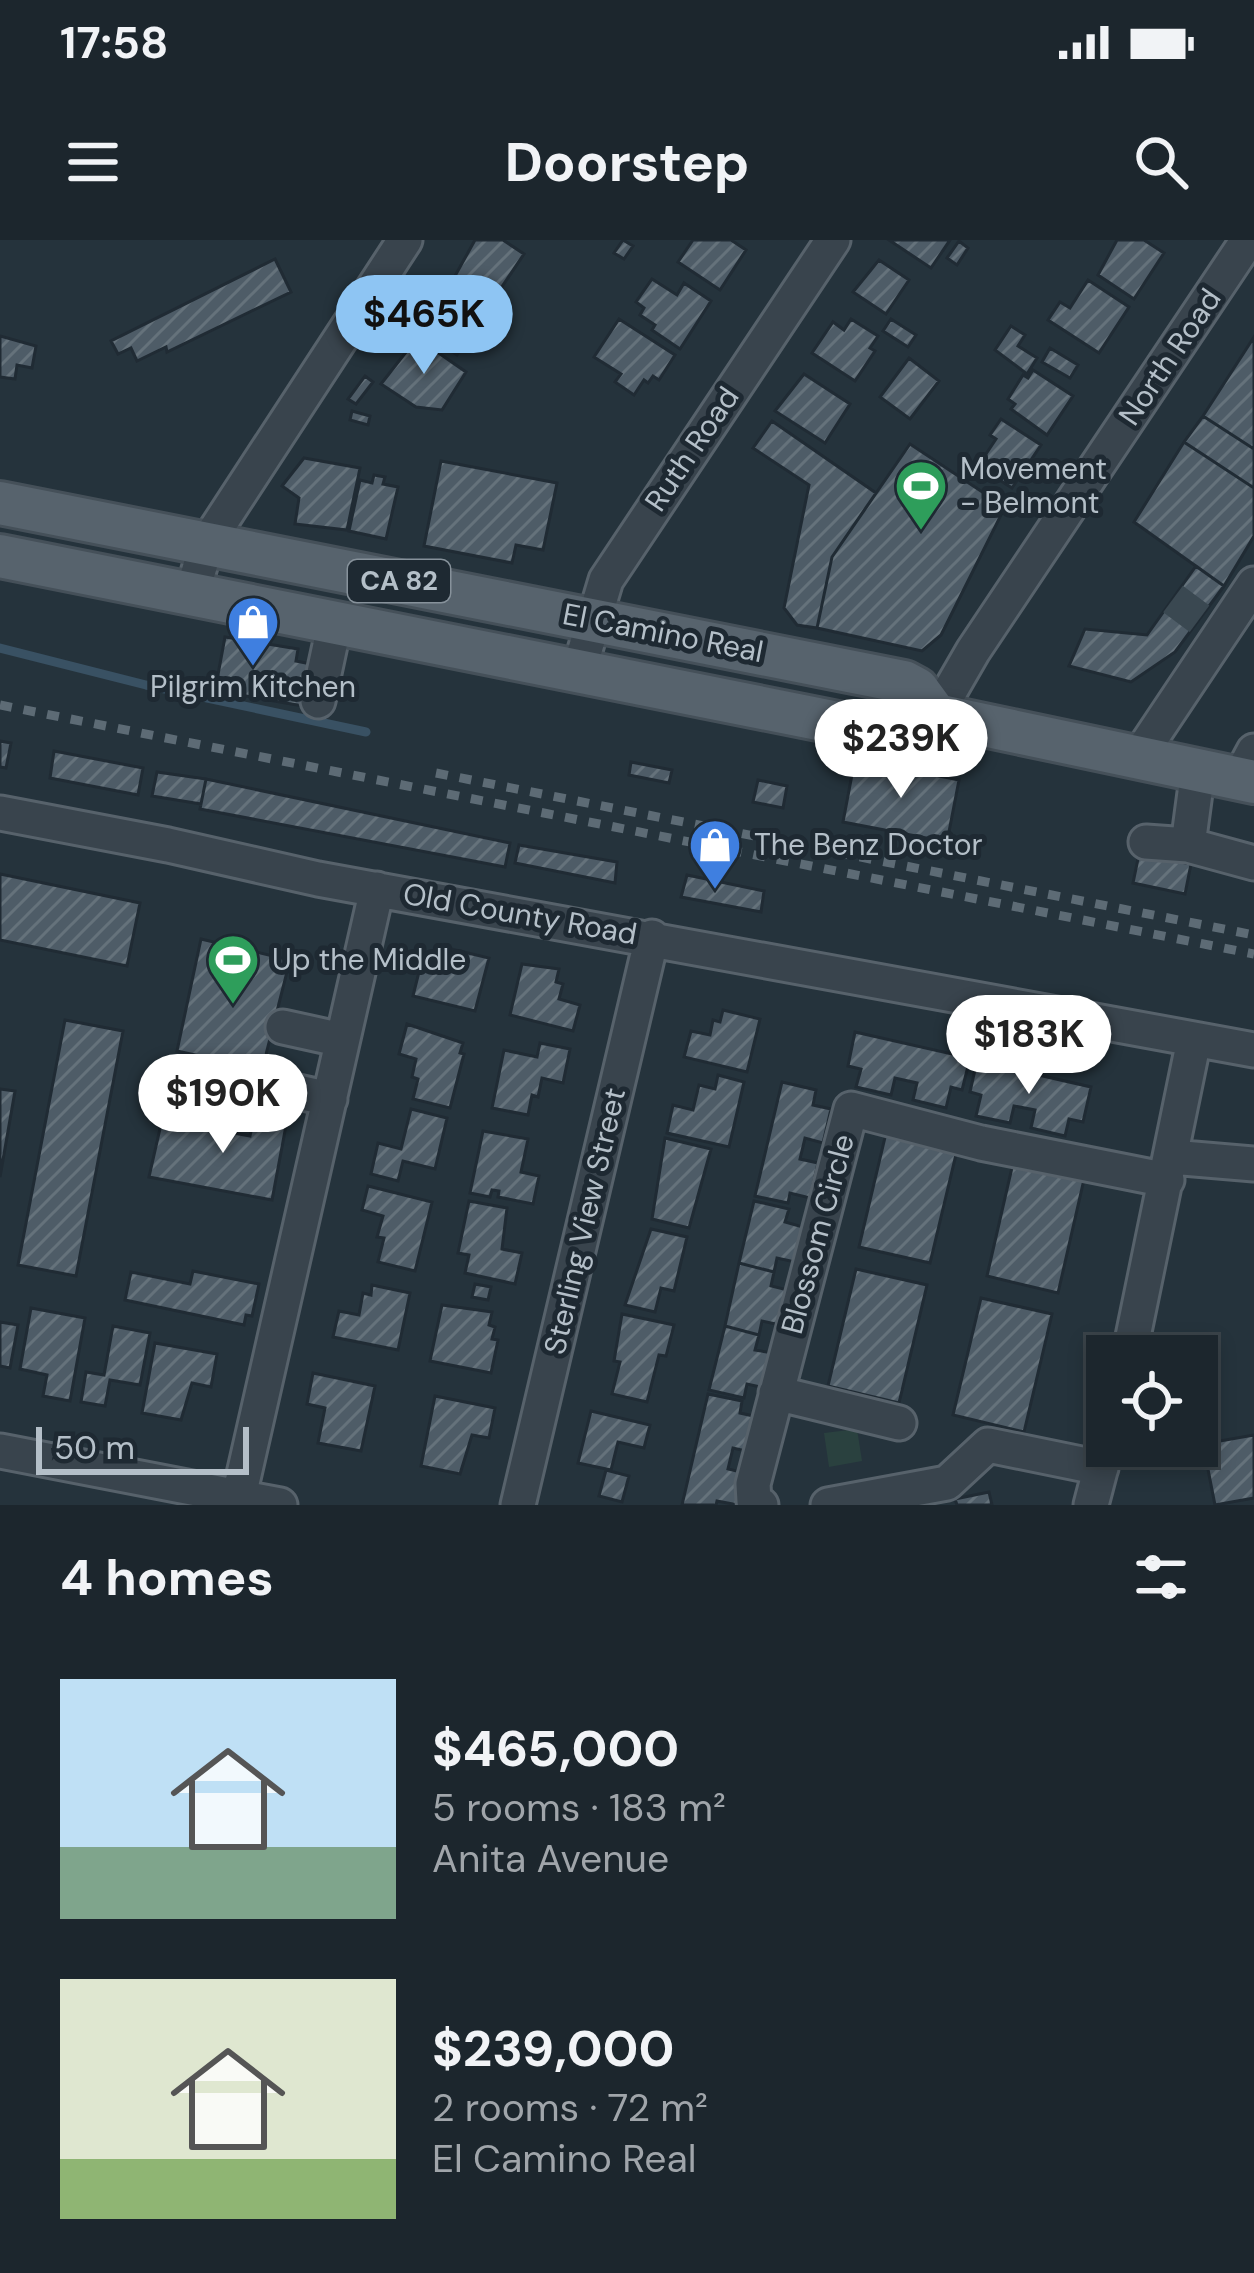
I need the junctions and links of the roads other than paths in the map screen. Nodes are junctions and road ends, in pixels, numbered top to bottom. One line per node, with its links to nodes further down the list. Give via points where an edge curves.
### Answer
1 (405, 240): 5 (street)
2 (832, 240): 9 (street, Ruth Road, via 606,580)
3 (1248, 240): 14 (street, North Road)
4 (0, 503): 5 (main road, El Camino Real / CA 82)
5 (207, 543): 8 (street); 9 (main road, El Camino Real / CA 82)
6 (0, 556): 8 (main road, El Camino Real / CA 82)
7 (1254, 584): 11 (street)
8 (192, 593): 10 (main road, El Camino Real / CA 82)
9 (592, 619): 12 (street, Ruth Road); 14 (main road, El Camino Real / CA 82, via 904,682)
10 (335, 622): 12 (main road, El Camino Real / CA 82); 13 (street)
11 (1227, 625): 15 (street)
12 (579, 670): 14 (main road, El Camino Real / CA 82, via 893,734)
13 (318, 701)
14 (936, 715): 15 (main road, CA 82)
15 (1139, 756): 16 (main road, CA 82)
16 (1236, 770): 19 (street)
17 (0, 813): 21 (street, Old County Road)
18 (1146, 842): 19 (street)
19 (1188, 845): 20 (street)
20 (1254, 863)
21 (376, 889): 22 (street, Old County Road); 24 (street)
22 (652, 937): 25 (street, Old County Road); 39 (street, Sterling View Street)
23 (283, 1027): 24 (street)
24 (342, 1040): 28 (street)
25 (1194, 1040): 26 (street, Old County Road); 30 (street)
26 (1254, 1050)
27 (239, 1079): 28 (street)
28 (330, 1099): 37 (street)
29 (1254, 1164): 30 (street)
30 (1169, 1168): 31 (street); 32 (street, Blossom Circle, via 982,1143 851,1109)
31 (1133, 1335)
32 (776, 1393): 33 (street); 40 (street, Blossom Circle, via 753,1484)
33 (899, 1423)
34 (0, 1450): 37 (street)
35 (1086, 1454): 41 (street, via 988,1445 947,1483)
36 (1101, 1467): 42 (street)
37 (237, 1501): 38 (street)
38 (280, 1505)
39 (518, 1505)
40 (761, 1505)
41 (828, 1505)
42 (1091, 1505)

